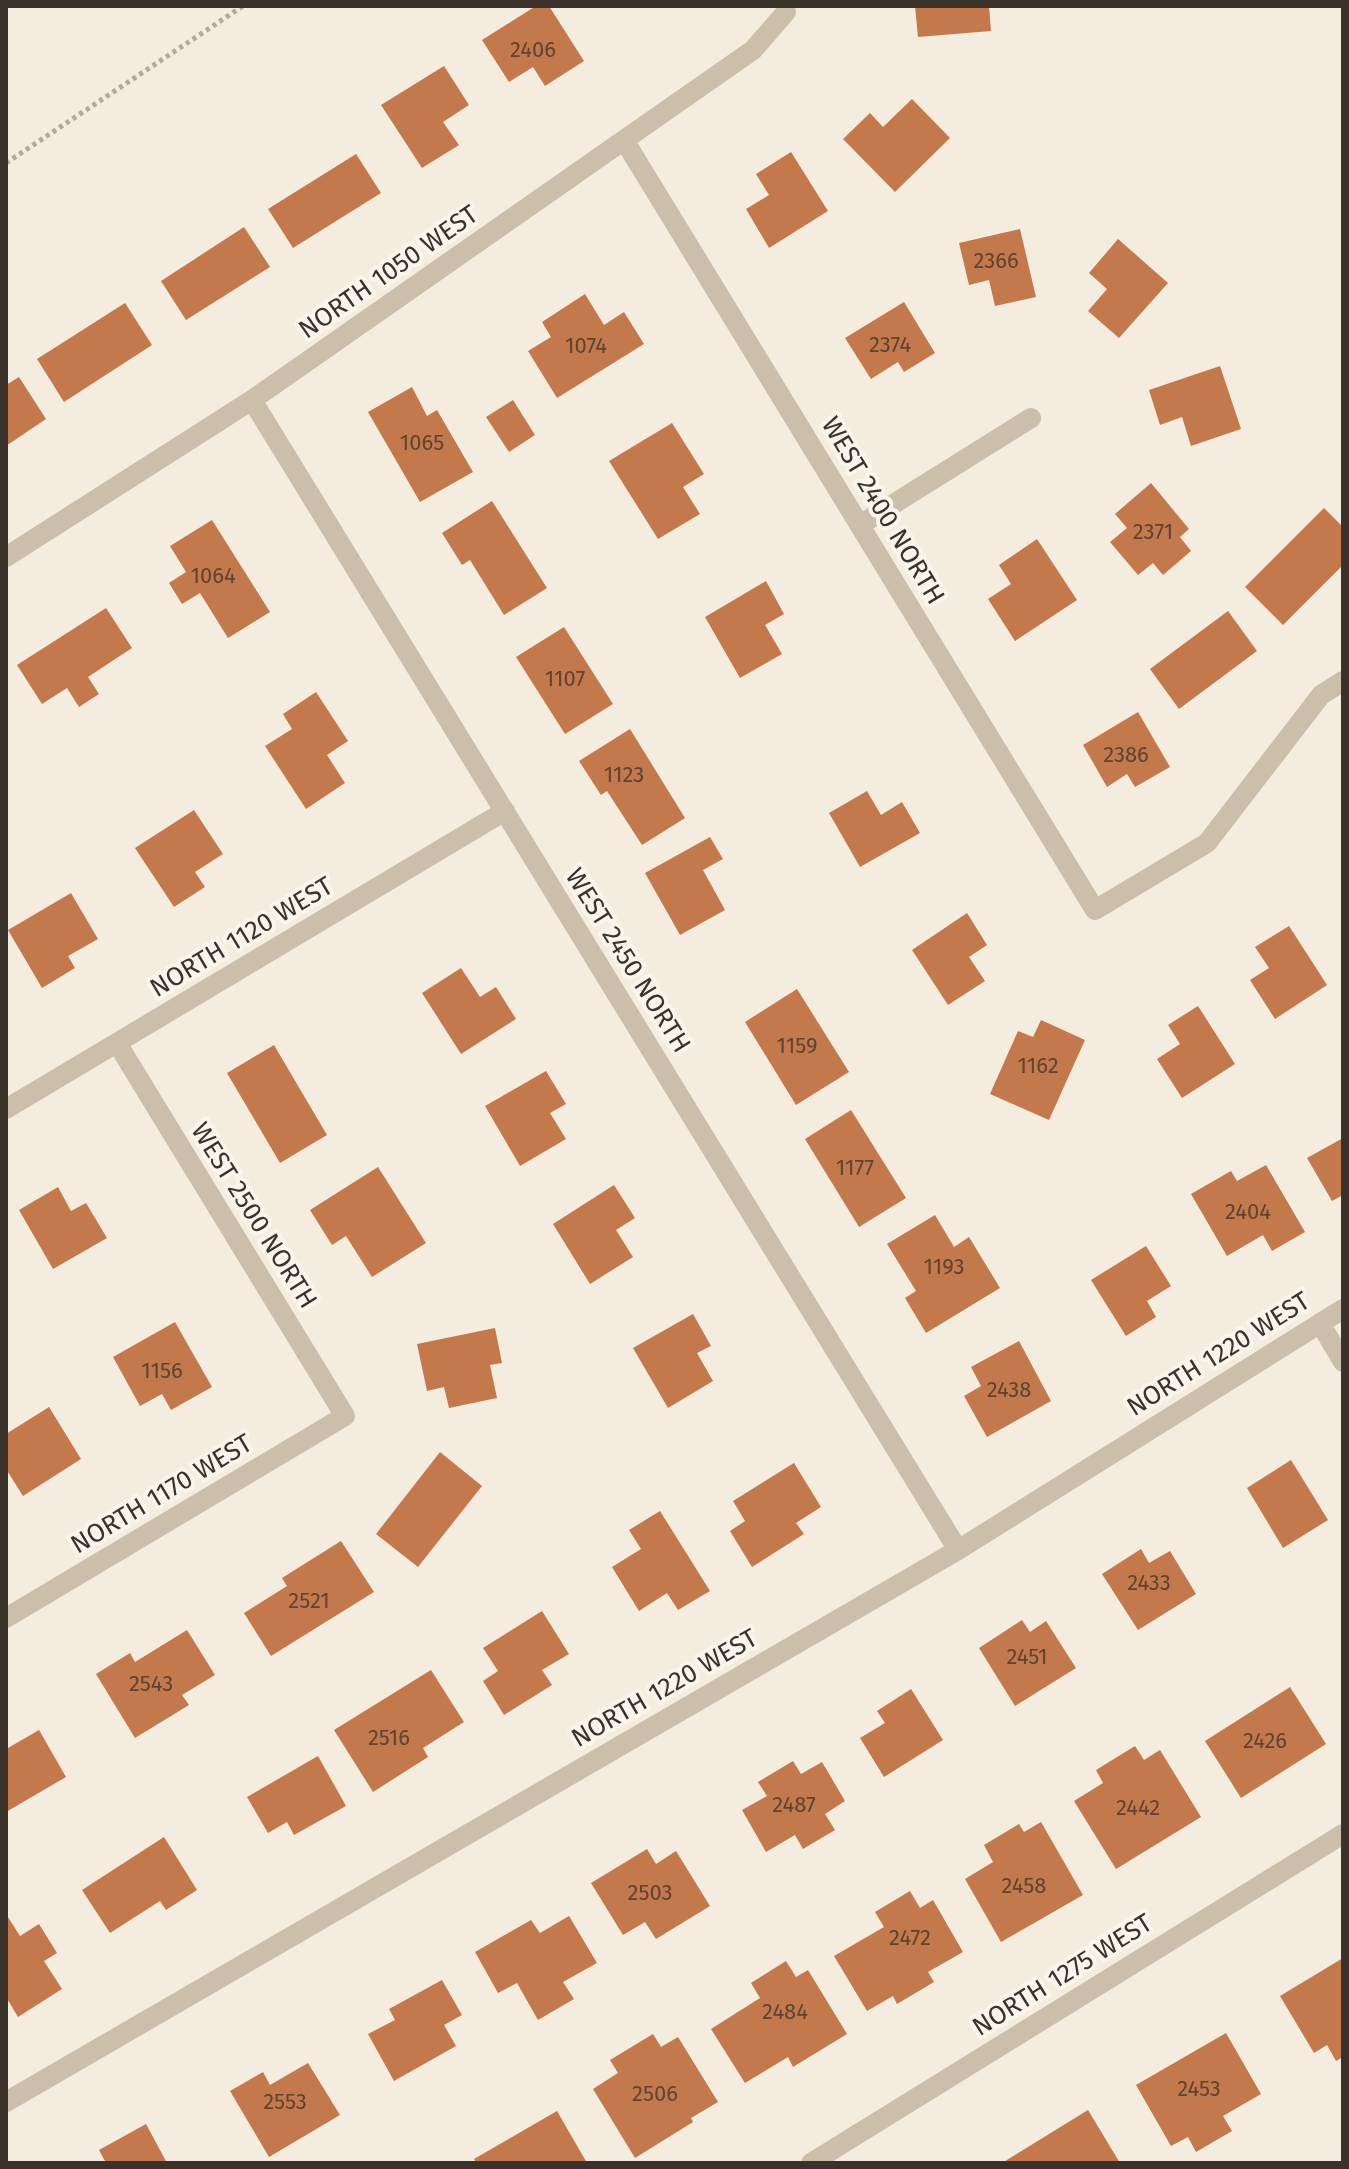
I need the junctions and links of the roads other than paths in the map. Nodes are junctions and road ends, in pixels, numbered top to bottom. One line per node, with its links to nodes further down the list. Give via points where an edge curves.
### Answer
1 (786, 12): 2 (street, NORTH 1050 WEST, via 753,50)
2 (624, 140): 3 (street, NORTH 1050 WEST); 5 (street, WEST 2400 NORTH)
3 (252, 400): 6 (street, NORTH 1050 WEST); 8 (street, WEST 2450 NORTH)
4 (1031, 418): 5 (street)
5 (860, 525): 7 (street, WEST 2400 NORTH, via 1095,910 1207,843 1321,695)
6 (6, 557)
7 (1343, 681)
8 (505, 811): 9 (street, NORTH 1120 WEST); 15 (street, WEST 2450 NORTH)
9 (117, 1043): 10 (street, NORTH 1120 WEST); 14 (street, WEST 2500 NORTH)
10 (6, 1109)
11 (1343, 1309): 12 (street, NORTH 1220 WEST)
12 (1320, 1323): 13 (street); 15 (street, NORTH 1220 WEST)
13 (1343, 1362)
14 (345, 1416): 16 (street, NORTH 1170 WEST)
15 (958, 1550): 18 (street, NORTH 1220 WEST)
16 (6, 1618)
17 (1343, 1834): 19 (street, NORTH 1275 WEST)
18 (6, 2102)
19 (811, 2163)

